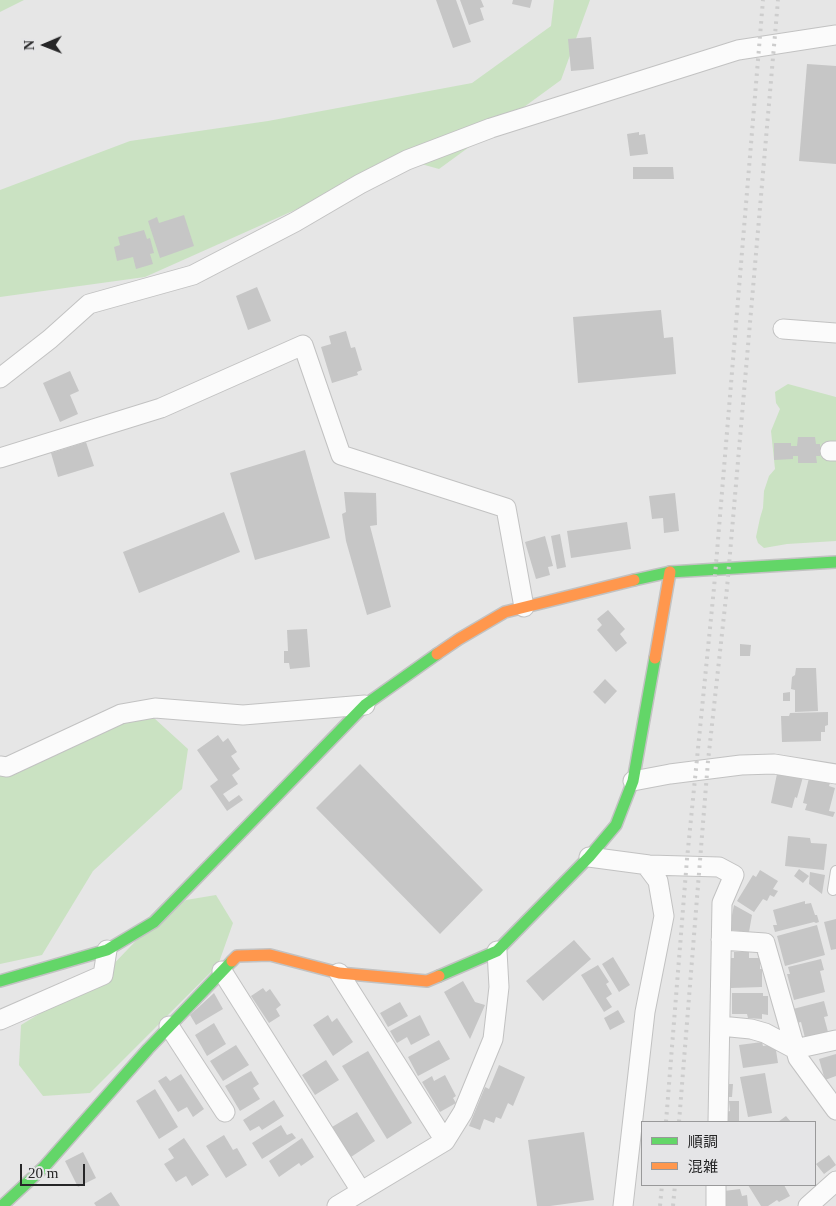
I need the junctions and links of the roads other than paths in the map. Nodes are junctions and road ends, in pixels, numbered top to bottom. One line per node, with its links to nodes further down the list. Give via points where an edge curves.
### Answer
1 (836, 35): 4 (street, via 738,50 491,128 407,160 193,275 89,304)
2 (783, 329): 3 (street)
3 (836, 333)
4 (0, 378)
5 (0, 458): 8 (street, via 161,408 304,345 341,455 506,508)
6 (836, 562): 7 (street)
7 (670, 572): 8 (street); 12 (street)
8 (524, 607): 9 (street, via 505,612 459,639)
9 (365, 705): 10 (street, via 243,715 155,708 121,714 7,767); 18 (street, via 154,922)
10 (0, 766)
11 (836, 774): 12 (street, via 774,764 741,765)
12 (633, 781): 13 (street, via 616,825)
13 (589, 857): 14 (street); 19 (street)
14 (646, 865): 17 (street, via 719,867 734,875 722,903); 37 (street, via 658,881 664,916 645,1012)
15 (836, 871): 16 (lane)
16 (833, 890)
17 (721, 940): 25 (street); 27 (street, via 765,943)
18 (107, 950): 22 (street); 23 (street, via 103,975)
19 (498, 951): 21 (street, via 426,981); 31 (street, via 499,987 493,1039 462,1112)
20 (222, 971): 21 (street, via 237,956 270,955); 24 (street); 34 (street)
21 (339, 973): 31 (street)
22 (0, 981)
23 (0, 1020)
24 (169, 1026): 29 (street); 35 (street, via 44,1167)
25 (720, 1026): 27 (street, via 752,1029); 30 (street)
26 (836, 1040): 27 (street)
27 (795, 1049): 28 (street)
28 (836, 1110)
29 (226, 1112)
30 (718, 1121)
31 (445, 1141): 34 (street)
32 (836, 1181): 39 (street)
33 (716, 1186): 38 (street)
34 (361, 1192): 36 (street)
35 (2, 1206)
36 (337, 1206)
37 (622, 1206)
38 (716, 1206)
39 (808, 1206)

